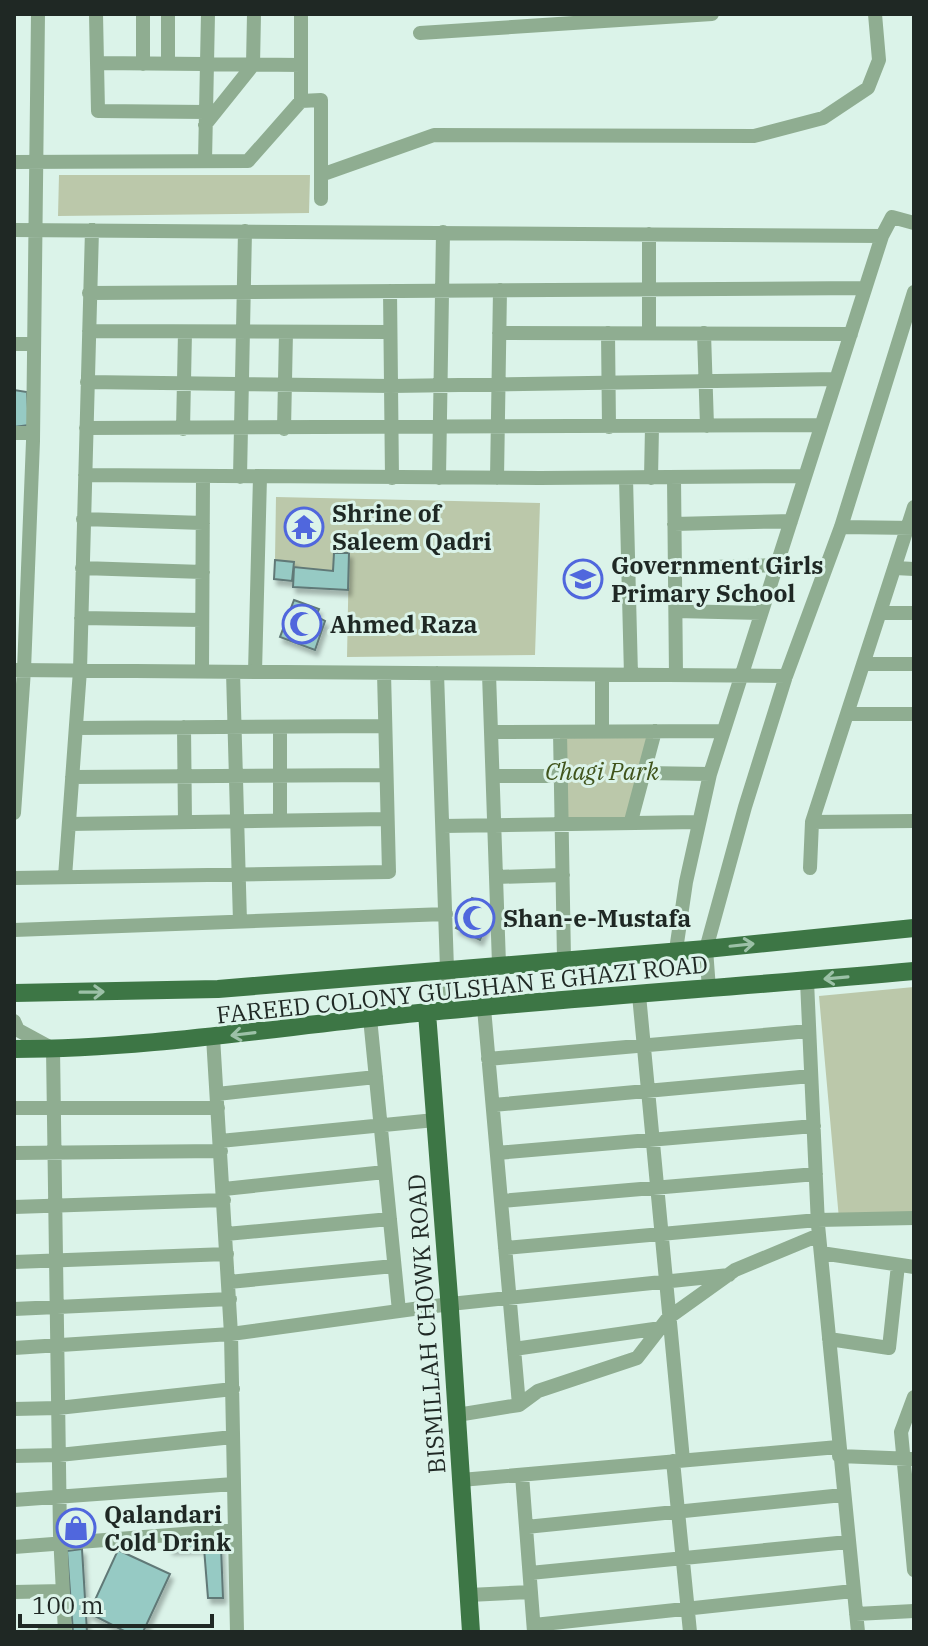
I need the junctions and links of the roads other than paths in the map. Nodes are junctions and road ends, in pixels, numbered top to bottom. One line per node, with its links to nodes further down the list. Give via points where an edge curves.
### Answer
1 (38, 14): 19 (street)
2 (96, 14): 11 (street)
3 (143, 14): 12 (street)
4 (168, 14): 13 (street)
5 (208, 14): 14 (street)
6 (254, 14): 15 (street)
7 (301, 14): 16 (street)
8 (712, 14): 10 (street)
9 (875, 14): 22 (street, via 879,60 868,88 823,118 754,136 434,135)
10 (420, 33)
11 (97, 63): 12 (street); 18 (street, via 98,111)
12 (143, 64): 13 (street)
13 (168, 64): 14 (street)
14 (207, 64): 15 (street); 18 (street)
15 (253, 65): 16 (street); 18 (street)
16 (301, 65): 17 (street)
17 (301, 101): 20 (street, via 248,161); 22 (street, via 321,100)
18 (206, 118): 20 (street)
19 (36, 161): 20 (street); 21 (street); 25 (street)
20 (205, 161)
21 (14, 162)
22 (321, 175): 23 (street)
23 (321, 199)
24 (914, 223): 31 (street, via 892,217)
25 (35, 229): 26 (street); 27 (street); 51 (street)
26 (14, 230)
27 (92, 230): 28 (street); 39 (street)
28 (245, 231): 29 (street); 37 (street)
29 (443, 232): 30 (street); 34 (street)
30 (649, 234): 31 (street); 33 (street)
31 (882, 236): 32 (street)
32 (865, 288): 33 (street); 49 (street)
33 (649, 289): 35 (street); 47 (street)
34 (442, 290): 35 (street); 36 (street); 60 (street)
35 (500, 290): 45 (street)
36 (390, 291): 37 (street); 44 (street)
37 (244, 292): 39 (street); 42 (street)
38 (914, 292): 91 (street)
39 (89, 293): 40 (street)
40 (89, 331): 41 (street); 54 (street)
41 (185, 332): 42 (street); 55 (street)
42 (243, 332): 43 (street); 57 (street)
43 (286, 332): 44 (street); 58 (street)
44 (390, 332): 61 (street)
45 (499, 333): 46 (street); 59 (street)
46 (608, 333): 47 (street); 56 (street)
47 (649, 333): 48 (street)
48 (704, 333): 49 (street); 53 (street)
49 (851, 334): 52 (street)
50 (14, 344): 51 (street)
51 (34, 344): 74 (street)
52 (836, 379): 53 (street); 62 (street)
53 (705, 381): 56 (street); 63 (street)
54 (87, 382): 55 (street); 66 (street)
55 (184, 383): 57 (street); 70 (street)
56 (608, 383): 59 (street); 64 (street)
57 (242, 384): 58 (street); 71 (street)
58 (285, 384): 61 (street); 72 (street)
59 (499, 384): 60 (street); 69 (street)
60 (440, 385): 61 (street); 68 (street)
61 (391, 386): 67 (street)
62 (821, 425): 63 (street); 77 (street)
63 (707, 426): 65 (street)
64 (609, 427): 65 (street); 69 (street)
65 (652, 427): 84 (street)
66 (86, 428): 70 (street); 75 (street)
67 (391, 428): 68 (street); 72 (street); 80 (street)
68 (440, 428): 69 (street); 81 (street)
69 (499, 428): 82 (street)
70 (183, 429): 71 (street)
71 (241, 429): 72 (street); 78 (street)
72 (284, 429)
73 (14, 433): 74 (street)
74 (33, 433): 107 (street)
75 (85, 475): 76 (street); 87 (street)
76 (203, 476): 78 (street); 89 (street)
77 (805, 476): 85 (street); 88 (street)
78 (240, 477): 79 (street)
79 (260, 477): 80 (street); 111 (street)
80 (392, 478): 81 (street)
81 (439, 478): 82 (street)
82 (497, 478): 83 (street)
83 (626, 478): 84 (street); 116 (street)
84 (651, 478): 85 (street)
85 (674, 478): 90 (street)
86 (914, 507): 92 (street)
87 (83, 519): 89 (street); 94 (street)
88 (791, 521): 90 (street); 93 (street)
89 (203, 523): 98 (street)
90 (674, 524): 95 (street)
91 (841, 527): 92 (street); 119 (street)
92 (911, 528): 96 (street)
93 (777, 565): 95 (street); 100 (street)
94 (82, 568): 98 (street); 103 (street)
95 (675, 568): 99 (street)
96 (895, 568): 97 (street); 101 (street)
97 (914, 569)
98 (203, 572): 104 (street)
99 (676, 611): 100 (street); 117 (street)
100 (761, 613): 118 (street)
101 (880, 613): 102 (street); 105 (street)
102 (914, 613)
103 (81, 618): 104 (street); 108 (street)
104 (202, 620): 109 (street)
105 (863, 664): 106 (street); 120 (street)
106 (914, 664)
107 (19, 670): 108 (street); 132 (street)
108 (80, 670): 109 (street); 126 (street)
109 (202, 671): 110 (street)
110 (233, 672): 111 (street); 124 (street)
111 (255, 672): 112 (street)
112 (384, 673): 113 (street); 122 (street)
113 (437, 673): 114 (street); 154 (street)
114 (489, 674): 115 (street); 129 (street)
115 (602, 675): 116 (street); 131 (street)
116 (631, 675): 117 (street)
117 (676, 675): 118 (street)
118 (742, 676): 119 (street); 128 (street)
119 (786, 676): 165 (street)
120 (847, 714): 121 (street); 150 (street)
121 (914, 714)
122 (385, 726): 125 (street); 135 (street)
123 (184, 727): 124 (street); 126 (street); 136 (street)
124 (235, 727): 125 (street); 137 (street)
125 (280, 727): 138 (street)
126 (76, 728): 141 (street)
127 (655, 731): 128 (street); 131 (street); 133 (street)
128 (723, 731): 134 (street)
129 (491, 732): 130 (street); 139 (street)
130 (560, 732): 131 (street); 140 (street)
131 (602, 732)
132 (16, 751): 142 (street)
133 (644, 773): 134 (street); 146 (street)
134 (710, 774): 149 (street)
135 (386, 775): 138 (street); 143 (street)
136 (185, 776): 137 (street); 141 (street); 148 (street)
137 (236, 776): 138 (street); 144 (street)
138 (280, 776): 145 (street)
139 (493, 776): 140 (street); 153 (street)
140 (561, 776): 151 (street)
141 (72, 777): 152 (street)
142 (14, 813)
143 (387, 819): 145 (street); 156 (street, via 389,872)
144 (237, 821): 145 (street); 148 (street); 156 (street)
145 (280, 821)
146 (631, 821): 149 (street); 151 (street)
147 (914, 821): 150 (street)
148 (185, 822): 152 (street)
149 (698, 822): 166 (street)
150 (812, 822): 155 (street)
151 (562, 823): 153 (street); 157 (street)
152 (69, 824): 158 (street)
153 (494, 825): 154 (street); 159 (street)
154 (443, 826): 161 (street)
155 (810, 868)
156 (239, 875): 158 (street); 162 (street)
157 (563, 875): 159 (street); 167 (street)
158 (65, 877): 160 (street)
159 (496, 877): 168 (street)
160 (14, 878)
161 (446, 914): 162 (street); 169 (street)
162 (240, 922): 164 (street)
163 (914, 928): 165 (main road, FAREED COLONY GULSHAN E GHAZI ROAD, one-way to 163)
164 (14, 930)
165 (706, 949): 166 (main road, FAREED COLONY GULSHAN E GHAZI ROAD); 172 (street)
166 (676, 950): 167 (main road, FAREED COLONY GULSHAN E GHAZI ROAD)
167 (564, 959): 168 (main road, FAREED COLONY GULSHAN E GHAZI ROAD)
168 (499, 964): 169 (main road, FAREED COLONY GULSHAN E GHAZI ROAD)
169 (447, 969): 173 (main road, FAREED COLONY GULSHAN E GHAZI ROAD, one-way to 169, via 218,989); 176 (street)
170 (914, 971): 171 (main road, FAREED COLONY GULSHAN E GHAZI ROAD, one-way to 171)
171 (807, 981): 172 (main road, FAREED COLONY GULSHAN E GHAZI ROAD); 180 (street)
172 (709, 989): 174 (main road, FAREED COLONY GULSHAN E GHAZI ROAD)
173 (14, 993)
174 (639, 995): 175 (main road, FAREED COLONY GULSHAN E GHAZI ROAD); 182 (street)
175 (484, 1008): 176 (main road, FAREED COLONY GULSHAN E GHAZI ROAD); 185 (street)
176 (452, 1011): 177 (main road, FAREED COLONY GULSHAN E GHAZI ROAD)
177 (427, 1013): 178 (main road, FAREED COLONY GULSHAN E GHAZI ROAD); 193 (main road, BISMILLAH CHOWK ROAD)
178 (370, 1018): 181 (main road, FAREED COLONY GULSHAN E GHAZI ROAD, one-way to 181); 187 (street)
179 (14, 1021): 184 (street, via 18,1030)
180 (809, 1031): 182 (street); 186 (street)
181 (213, 1037): 184 (main road, FAREED COLONY GULSHAN E GHAZI ROAD); 189 (street)
182 (643, 1045): 185 (street); 188 (street)
183 (14, 1049): 184 (main road, FAREED COLONY GULSHAN E GHAZI ROAD)
184 (53, 1049): 192 (street)
185 (488, 1059): 190 (street)
186 (811, 1076): 188 (street); 195 (street)
187 (376, 1077): 189 (street); 194 (street)
188 (647, 1091): 190 (street); 196 (street)
189 (217, 1101): 192 (street); 197 (street)
190 (493, 1105): 200 (street)
191 (14, 1108): 192 (street)
192 (53, 1108): 199 (street)
193 (435, 1120): 194 (street); 226 (main road, BISMILLAH CHOWK ROAD)
194 (380, 1125): 197 (street); 201 (street)
195 (814, 1126): 196 (street); 202 (street)
196 (652, 1141): 200 (street); 203 (street)
197 (221, 1146): 199 (street); 204 (street)
198 (14, 1153): 199 (street)
199 (54, 1153): 206 (street)
200 (497, 1153): 205 (street)
201 (385, 1172): 204 (street); 209 (street)
202 (816, 1174): 203 (street); 210 (street)
203 (656, 1187): 205 (street); 212 (street)
204 (224, 1194): 206 (street); 211 (street)
205 (501, 1201): 213 (street)
206 (55, 1206): 207 (street); 216 (street)
207 (14, 1207)
208 (914, 1218): 210 (street)
209 (390, 1219): 211 (street); 219 (street)
210 (819, 1227): 212 (street); 214 (street); 221 (street)
211 (226, 1234): 215 (street)
212 (660, 1234): 213 (street); 222 (street)
213 (505, 1248): 224 (street)
214 (821, 1253): 218 (street); 232 (street)
215 (227, 1254): 216 (street); 223 (street)
216 (56, 1260): 217 (street); 227 (street)
217 (14, 1262)
218 (898, 1265): 220 (street); 232 (street, via 889,1348)
219 (394, 1266): 223 (street); 229 (street)
220 (914, 1267)
221 (729, 1275): 222 (street); 230 (street)
222 (665, 1281): 224 (street); 230 (street)
223 (229, 1282): 225 (street)
224 (509, 1298): 226 (street); 235 (street)
225 (230, 1299): 227 (street); 231 (street)
226 (450, 1304): 229 (street); 241 (main road, BISMILLAH CHOWK ROAD)
227 (56, 1307): 228 (street); 233 (street)
228 (14, 1309)
229 (399, 1311): 231 (street)
230 (664, 1323): 235 (street); 238 (street, via 637,1358 538,1391); 247 (street)
231 (231, 1334): 233 (street); 236 (street)
232 (829, 1339): 243 (street)
233 (57, 1345): 234 (street); 239 (street)
234 (14, 1348)
235 (514, 1349): 238 (street)
236 (233, 1389): 239 (street); 242 (street)
237 (914, 1397): 246 (street, via 901,1432)
238 (519, 1405): 241 (street)
239 (58, 1408): 240 (street); 244 (street)
240 (14, 1409)
241 (457, 1415): 249 (main road, BISMILLAH CHOWK ROAD)
242 (233, 1437): 244 (street); 250 (street)
243 (839, 1451): 246 (street); 247 (street); 251 (street)
244 (59, 1455): 245 (street); 252 (street)
245 (14, 1456)
246 (908, 1458): 261 (street)
247 (678, 1461): 248 (street); 254 (street)
248 (522, 1475): 249 (street); 255 (street)
249 (461, 1480): 267 (main road, BISMILLAH CHOWK ROAD)
250 (234, 1484): 252 (street); 256 (street)
251 (843, 1495): 254 (street); 257 (street)
252 (59, 1498): 253 (street); 258 (street)
253 (14, 1500)
254 (678, 1512): 255 (street); 260 (street)
255 (526, 1527): 262 (street)
256 (235, 1530): 258 (street); 274 (street)
257 (848, 1542): 260 (street); 264 (street)
258 (60, 1545): 259 (street); 263 (street)
259 (14, 1547)
260 (682, 1558): 262 (street); 268 (street)
261 (914, 1570)
262 (530, 1573): 266 (street)
263 (63, 1591): 265 (street); 272 (street)
264 (853, 1591): 268 (street); 270 (street)
265 (14, 1592)
266 (531, 1592): 267 (street); 271 (street)
267 (469, 1595): 275 (main road, BISMILLAH CHOWK ROAD)
268 (687, 1609): 271 (street); 276 (street)
269 (914, 1611): 270 (street)
270 (856, 1614): 277 (street)
271 (534, 1628)
272 (65, 1631): 273 (street)
273 (44, 1632)
274 (237, 1632)
275 (471, 1632)
276 (690, 1632)
277 (858, 1632)

